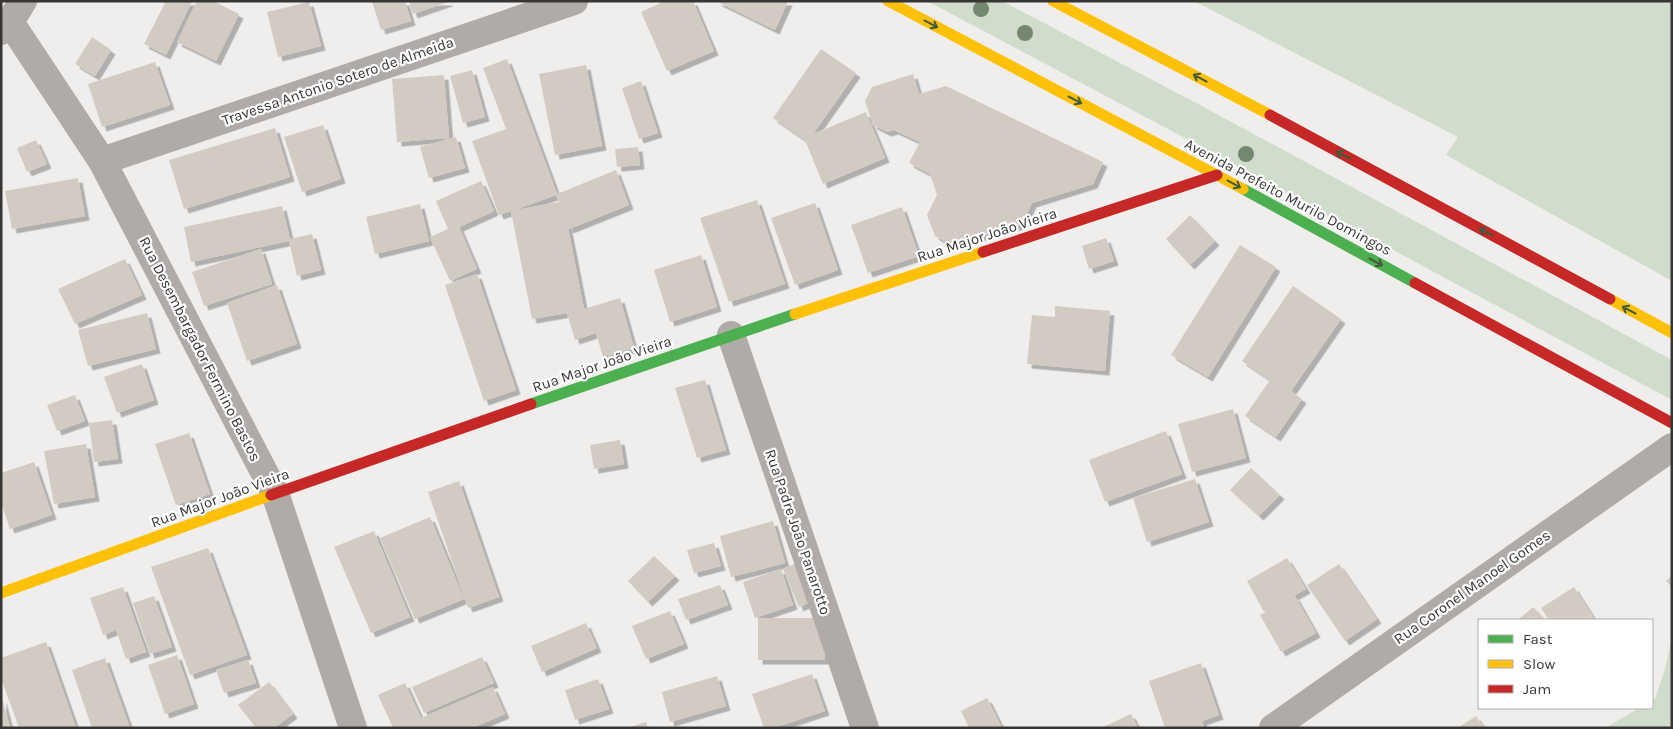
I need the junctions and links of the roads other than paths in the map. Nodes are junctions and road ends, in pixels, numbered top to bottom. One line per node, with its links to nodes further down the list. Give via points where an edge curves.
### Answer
1 (574, 1): 5 (street, Travessa Antonio Sotero de Almeida)
2 (888, 1): 6 (main road, Avenida Prefeito Murilo Domingos, one-way to 6)
3 (1054, 1): 7 (main road, one-way to 3)
4 (11, 18): 5 (street, Rua Desembargador Fermino Bastos)
5 (102, 161): 11 (street, Rua Desembargador Fermino Bastos)
6 (1217, 175): 8 (main road, Rua Major João Vieira); 9 (main road, Avenida Prefeito Murilo Domingos, one-way to 9)
7 (1672, 333)
8 (731, 336): 11 (main road, Rua Major João Vieira); 14 (street, Rua Padre João Panarotto)
9 (1672, 423)
10 (1672, 446): 15 (street, Rua Coronel Manoel Gomes)
11 (275, 493): 12 (main road, Rua Major João Vieira); 13 (street, Rua Desembargador Fermino Bastos)
12 (1, 593)
13 (353, 728)
14 (865, 728)
15 (1273, 728)

